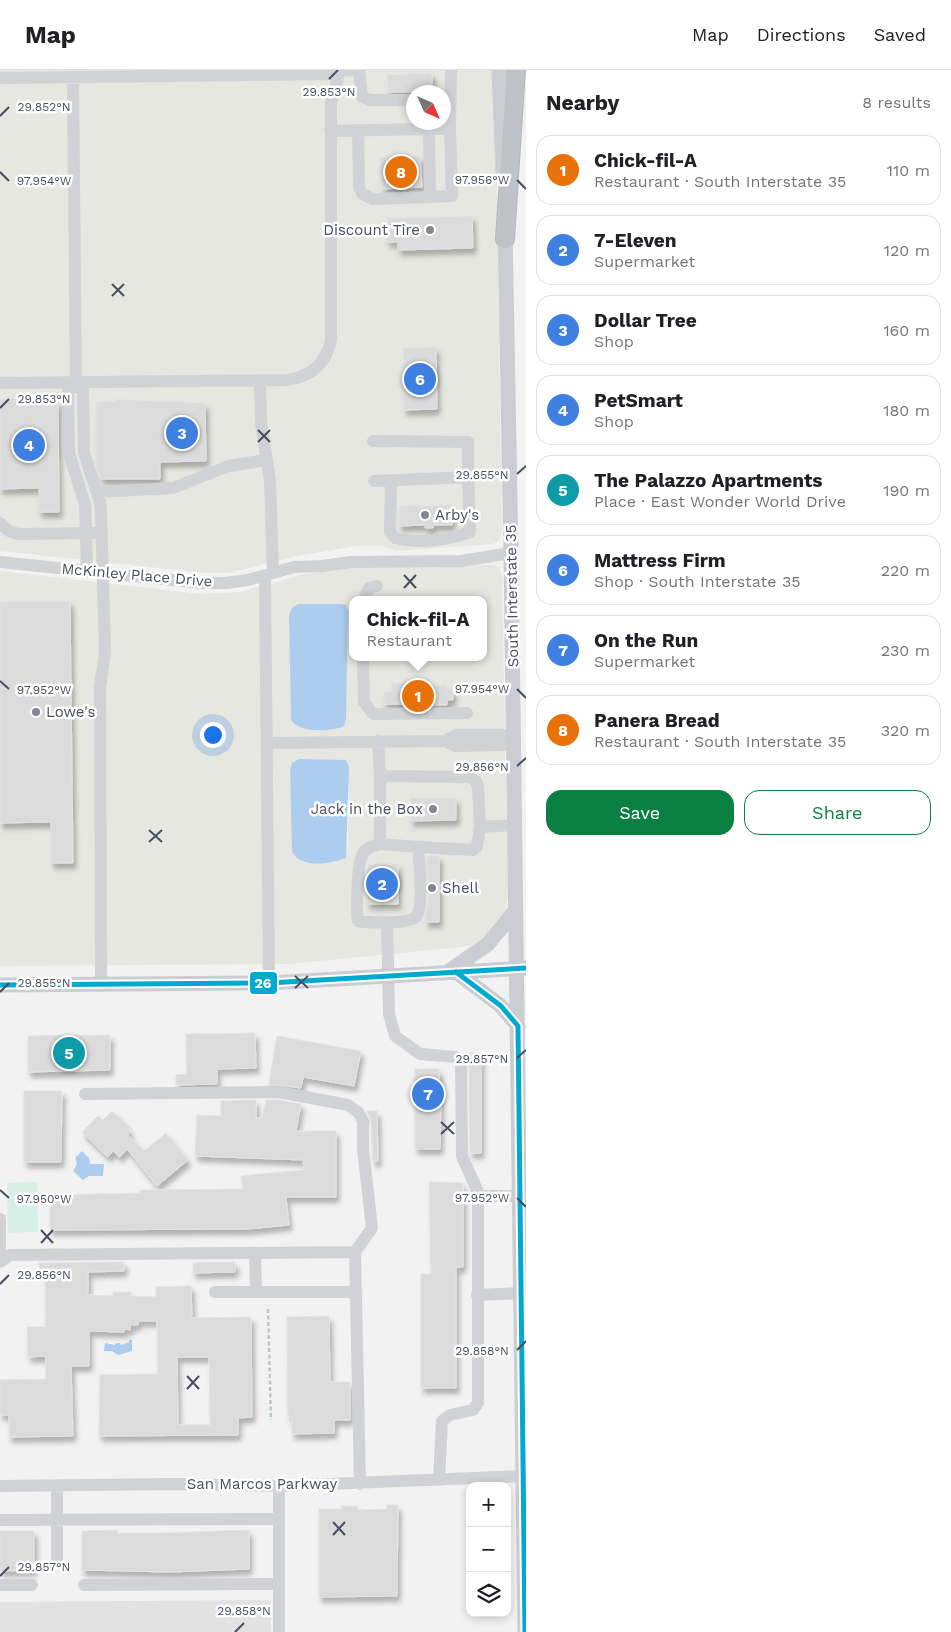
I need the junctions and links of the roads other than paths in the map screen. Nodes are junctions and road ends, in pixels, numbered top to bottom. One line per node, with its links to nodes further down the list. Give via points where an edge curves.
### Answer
1 (451, 70): 7 (street)
2 (499, 70): 15 (main road, South Interstate 35)
3 (516, 70): 15 (highway)
4 (341, 71): 5 (street); 8 (street, via 359,71 362,98); 10 (street, via 331,103)
5 (73, 77): 6 (street); 17 (street)
6 (0, 78)
7 (449, 85)
8 (406, 100)
9 (406, 129): 11 (street)
10 (330, 130): 11 (street); 16 (street, via 332,326 329,350 310,374 294,379)
11 (358, 130): 14 (street, via 359,187 362,194 373,199)
12 (429, 130): 14 (street)
13 (450, 130): 14 (street, via 452,196)
14 (430, 197)
15 (505, 239): 28 (main road, South Interstate 35)
16 (260, 380): 17 (street); 20 (street)
17 (76, 382): 18 (street); 24 (street, via 83,392 84,453); 26 (street, via 68,392 69,453 84,504)
18 (0, 383)
19 (373, 441): 21 (street, via 468,442)
20 (266, 460): 24 (street, via 228,466 173,488); 32 (street, via 270,480)
21 (468, 477): 22 (street); 22 (street, via 470,532 457,537 426,540 402,540 390,532)
22 (391, 480): 23 (street)
23 (374, 481)
24 (97, 492): 27 (street)
25 (0, 523): 26 (street, via 18,534)
26 (86, 533): 27 (street); 30 (street)
27 (102, 533): 31 (street)
28 (511, 553): 32 (street, McKinley Place Drive, via 461,561 351,562 294,567); 37 (main road, South Interstate 35)
29 (0, 562): 30 (street, McKinley Place Drive)
30 (87, 572): 31 (street, McKinley Place Drive)
31 (104, 574): 32 (street, McKinley Place Drive, via 201,583 226,583); 54 (street, via 105,652 100,687)
32 (269, 575): 39 (street)
33 (377, 586): 34 (street, via 369,588)
34 (366, 596)
35 (363, 661): 36 (street, via 364,702 373,714)
36 (466, 713)
37 (514, 740): 38 (street, via 456,735 445,740); 41 (main road, South Interstate 35)
38 (378, 741): 39 (street); 40 (street)
39 (267, 743): 52 (street)
40 (380, 776): 42 (street, via 470,777 478,787); 43 (street)
41 (514, 825): 42 (street); 45 (main road, South Interstate 35)
42 (480, 827): 44 (street, via 477,846 473,850)
43 (380, 844): 44 (street); 48 (street, via 363,853 357,918 362,922)
44 (418, 846): 48 (street, via 419,913 408,921)
45 (515, 874): 46 (main road); 47 (main road, South Interstate 35)
46 (526, 894)
47 (515, 911): 49 (main road, South Interstate 35); 50 (main road, via 488,944)
48 (387, 922): 51 (street)
49 (521, 968): 50 (main road); 55 (main road, South Interstate 35)
50 (451, 972): 51 (main road); 55 (main road, via 501,1006)
51 (389, 976): 52 (main road); 57 (street, via 389,1014 395,1036 420,1054 456,1057 460,1062 462,1156)
52 (270, 983): 54 (main road)
53 (0, 985): 54 (main road)
54 (101, 985)
55 (522, 1030): 58 (main road, via 519,1051)
56 (85, 1094): 60 (street, via 279,1092 348,1105 358,1112 363,1121 372,1228)
57 (478, 1196): 58 (street); 67 (street)
58 (520, 1196): 66 (main road)
59 (0, 1219): 62 (street)
60 (355, 1252): 61 (street); 65 (street)
61 (255, 1253): 62 (street, via 10,1255); 64 (street)
62 (0, 1262)
63 (215, 1292): 64 (street)
64 (256, 1292): 65 (street)
65 (356, 1292): 70 (street)
66 (522, 1293): 67 (street); 68 (main road)
67 (477, 1295): 69 (street, via 478,1403 473,1410 450,1415 442,1421)
68 (524, 1476): 69 (street, San Marcos Parkway); 83 (main road)
69 (439, 1480): 70 (street, San Marcos Parkway)
70 (360, 1484): 73 (street, San Marcos Parkway)
71 (0, 1486): 72 (street, San Marcos Parkway)
72 (57, 1486): 73 (street, San Marcos Parkway); 76 (street)
73 (278, 1486): 74 (street)
74 (278, 1519): 76 (street); 78 (street)
75 (0, 1520): 76 (street)
76 (57, 1520): 77 (street)
77 (57, 1559)
78 (277, 1584): 81 (street); 82 (street)
79 (0, 1585): 80 (street)
80 (32, 1585)
81 (84, 1585)
82 (279, 1632)
83 (525, 1632)

